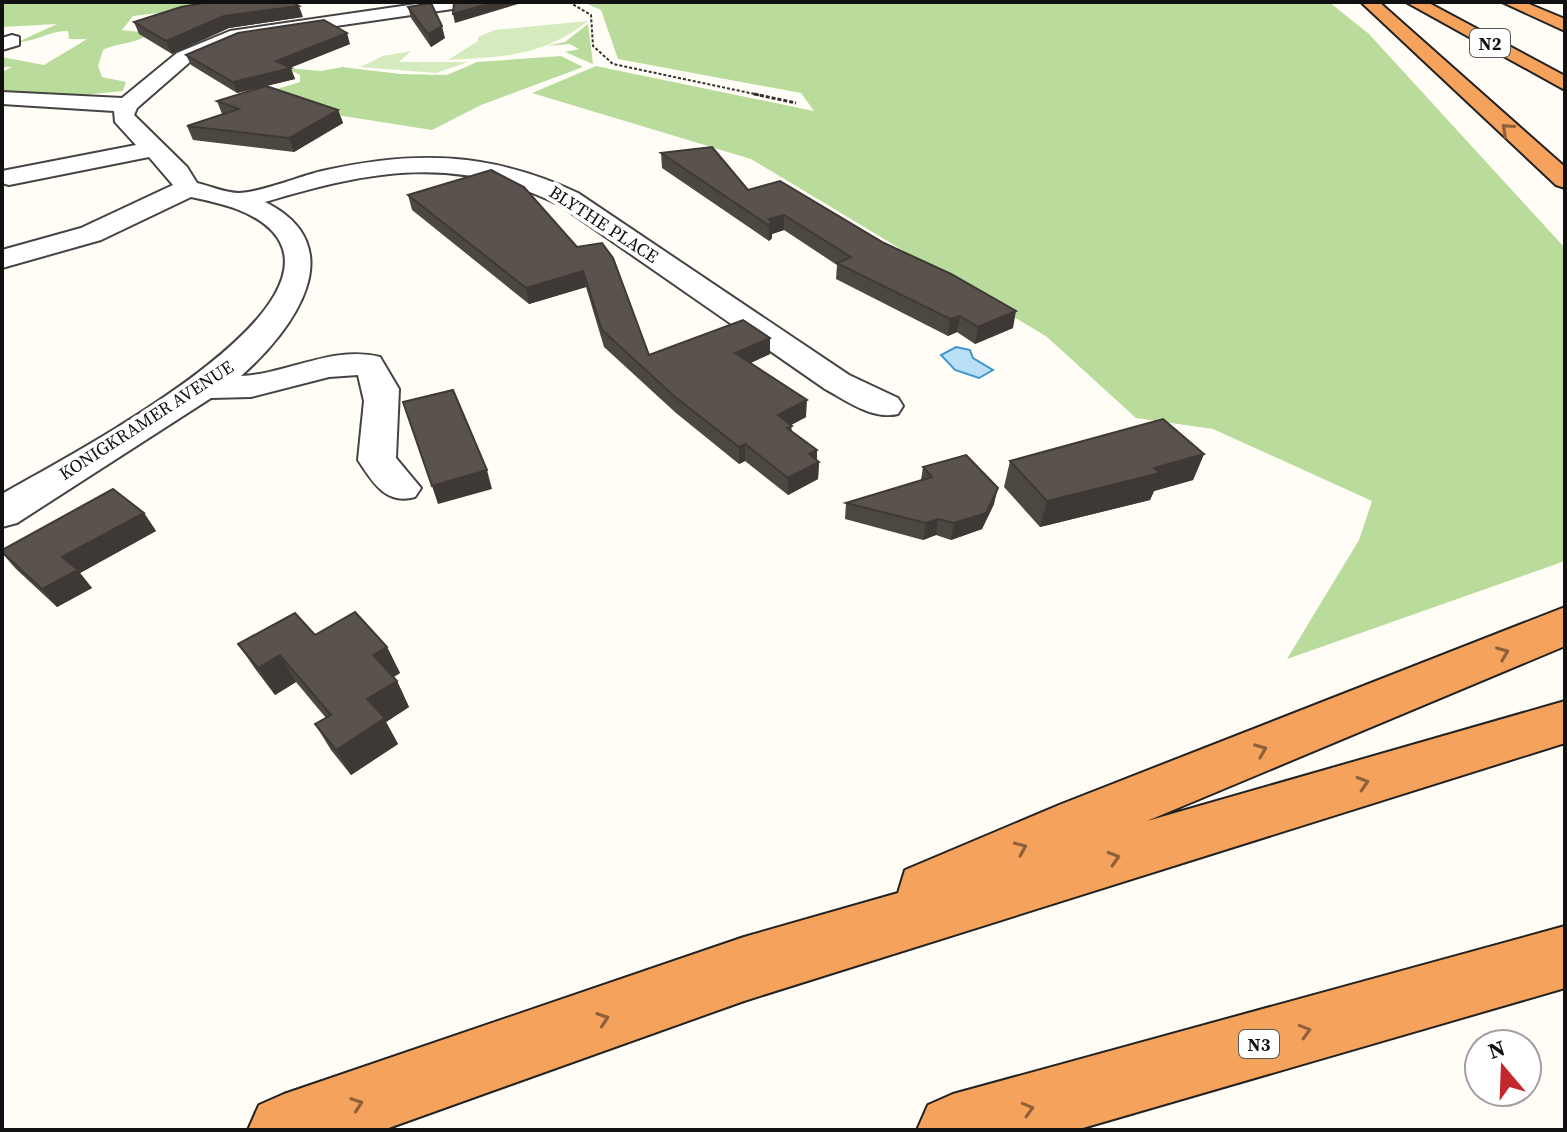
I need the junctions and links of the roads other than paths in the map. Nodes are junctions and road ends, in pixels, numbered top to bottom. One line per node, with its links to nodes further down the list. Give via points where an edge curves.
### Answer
1 (466, 2): 9 (street, via 237,35 184,57)
2 (1369, 2): 13 (highway, one-way to 2)
3 (1375, 2): 10 (highway)
4 (1414, 2): 7 (highway, N2)
5 (1510, 2): 6 (highway)
6 (1565, 26)
7 (1565, 84)
8 (2, 98): 9 (street)
9 (127, 105): 11 (street, via 126,122)
10 (1516, 108)
11 (153, 149): 12 (street); 14 (street)
12 (9, 177)
13 (1565, 180)
14 (188, 188): 15 (street, KONIGKRAMER AVENUE); 16 (street, via 91,234)
15 (241, 201): 17 (street, KONIGKRAMER AVENUE, via 288,231 296,243 297,270 267,329 241,358); 18 (street, BLYTHE PLACE, via 315,179 402,165 500,168 569,199 837,382)
16 (2, 259)
17 (201, 388): 19 (street, via 251,386 329,367 368,364 379,378 384,406 377,460); 20 (street, KONIGKRAMER AVENUE)
18 (885, 406)
19 (401, 488)
20 (2, 513)
21 (1565, 625): 24 (highway, one-way to 21, via 1079,823)
22 (1565, 722): 24 (highway, one-way to 22)
23 (1565, 957): 26 (highway, N3, one-way to 23)
24 (744, 969): 25 (highway, one-way to 24)
25 (284, 1130)
26 (953, 1130)

